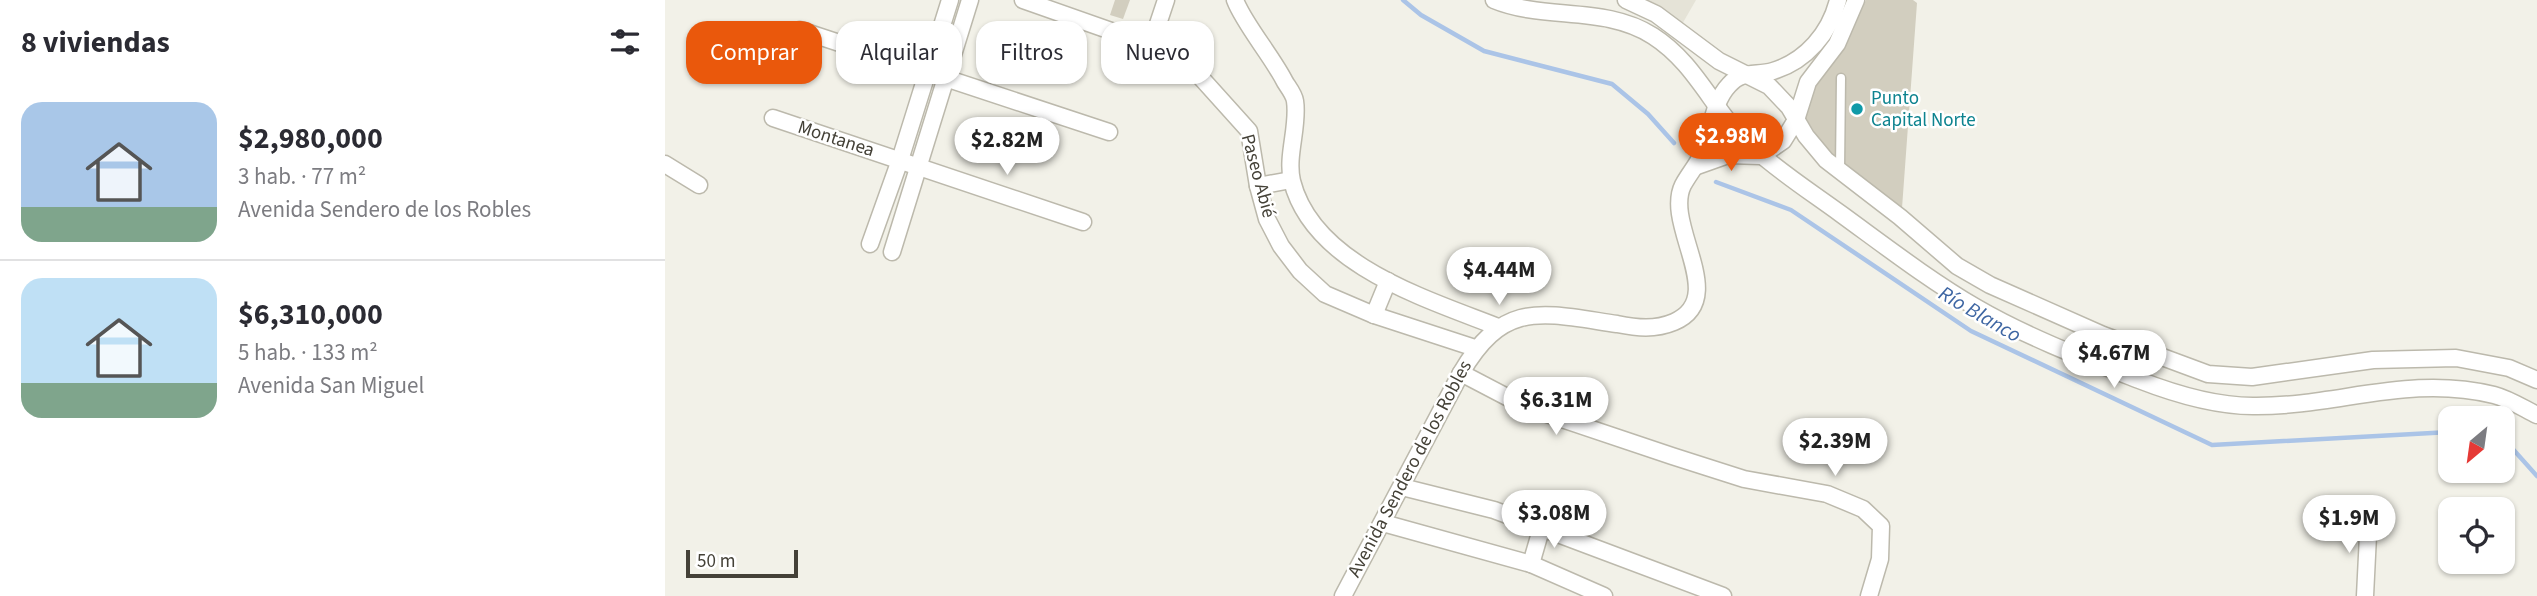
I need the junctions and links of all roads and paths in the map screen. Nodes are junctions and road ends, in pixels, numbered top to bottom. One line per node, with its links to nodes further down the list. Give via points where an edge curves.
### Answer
1 (950, 0): 10 (street)
2 (970, 0): 12 (street)
3 (1023, 0): 13 (street, Paseo Abié)
4 (1166, 0): 11 (street)
5 (1235, 0): 30 (street, Paseo Abié, via 1295,99)
6 (1494, 0): 20 (street, via 1515,9 1622,21 1643,31 1677,55)
7 (1626, 0): 14 (street, via 1656,14)
8 (1838, 0): 14 (street, via 1831,22 1804,55 1771,72)
9 (1856, 0): 22 (street, via 1837,44 1808,82)
10 (943, 21)
11 (1159, 21)
12 (962, 25)
13 (1101, 27)
14 (1743, 74): 20 (street, Avenida Sendero de los Robles, via 1726,87); 22 (street, via 1769,86)
15 (1841, 78): 29 (lane)
16 (924, 84): 25 (street)
17 (944, 84): 28 (street)
18 (960, 84): 23 (street)
19 (1207, 84): 32 (street, Paseo Abié, via 1249,131)
20 (1716, 106): 24 (street); 27 (street, Avenida Sendero de los Robles)
21 (773, 118): 25 (street, Montanea)
22 (1796, 120): 24 (street, via 1783,141); 29 (street, via 1815,148)
23 (1109, 132)
24 (1761, 156): 27 (street, via 1728,155); 44 (street, via 1979,309)
25 (900, 160): 28 (street, Montanea); 34 (street)
26 (665, 164): 31 (street)
27 (1697, 166): 38 (street, Avenida Sendero de los Robles, via 1683,185 1678,214 1698,288 1678,320 1648,328 1533,315)
28 (919, 167): 33 (street, Montanea); 35 (street)
29 (1840, 172): 40 (street, via 1957,266)
30 (1291, 180): 32 (street); 36 (street, Paseo Abié, via 1326,238 1352,261)
31 (699, 185)
32 (1258, 186): 37 (street, Paseo Abié, via 1267,219 1300,271 1325,294)
33 (1083, 222)
34 (870, 244)
35 (893, 252)
36 (1388, 281): 37 (street); 38 (street, Paseo Abié)
37 (1374, 315): 39 (street, Paseo Abié)
38 (1498, 327): 39 (street, Avenida Sendero de los Robles)
39 (1475, 348): 42 (street, Avenida Sendero de los Robles)
40 (2160, 358): 41 (street, via 2208,374 2252,377); 44 (street)
41 (2373, 360): 43 (street, via 2456,358 2509,368); 45 (street)
42 (1461, 373): 47 (street, Avenida Sendero de los Robles); 56 (street, via 1540,412 1744,480 1827,494 1863,509 1881,526 1880,559)
43 (2537, 380)
44 (2151, 385): 45 (street, via 2201,401 2253,406)
45 (2375, 391): 46 (street, via 2452,388 2497,396)
46 (2537, 415)
47 (1402, 487): 49 (street, Avenida Sendero de los Robles); 50 (street)
48 (2369, 515): 57 (street)
49 (1383, 523): 51 (street); 53 (street, Avenida Sendero de los Robles)
50 (1542, 526): 51 (street); 52 (street)
51 (1531, 564): 54 (street)
52 (1694, 591): 55 (street)
53 (1350, 593)
54 (1604, 596)
55 (1723, 596)
56 (1869, 596)
57 (2365, 596)

